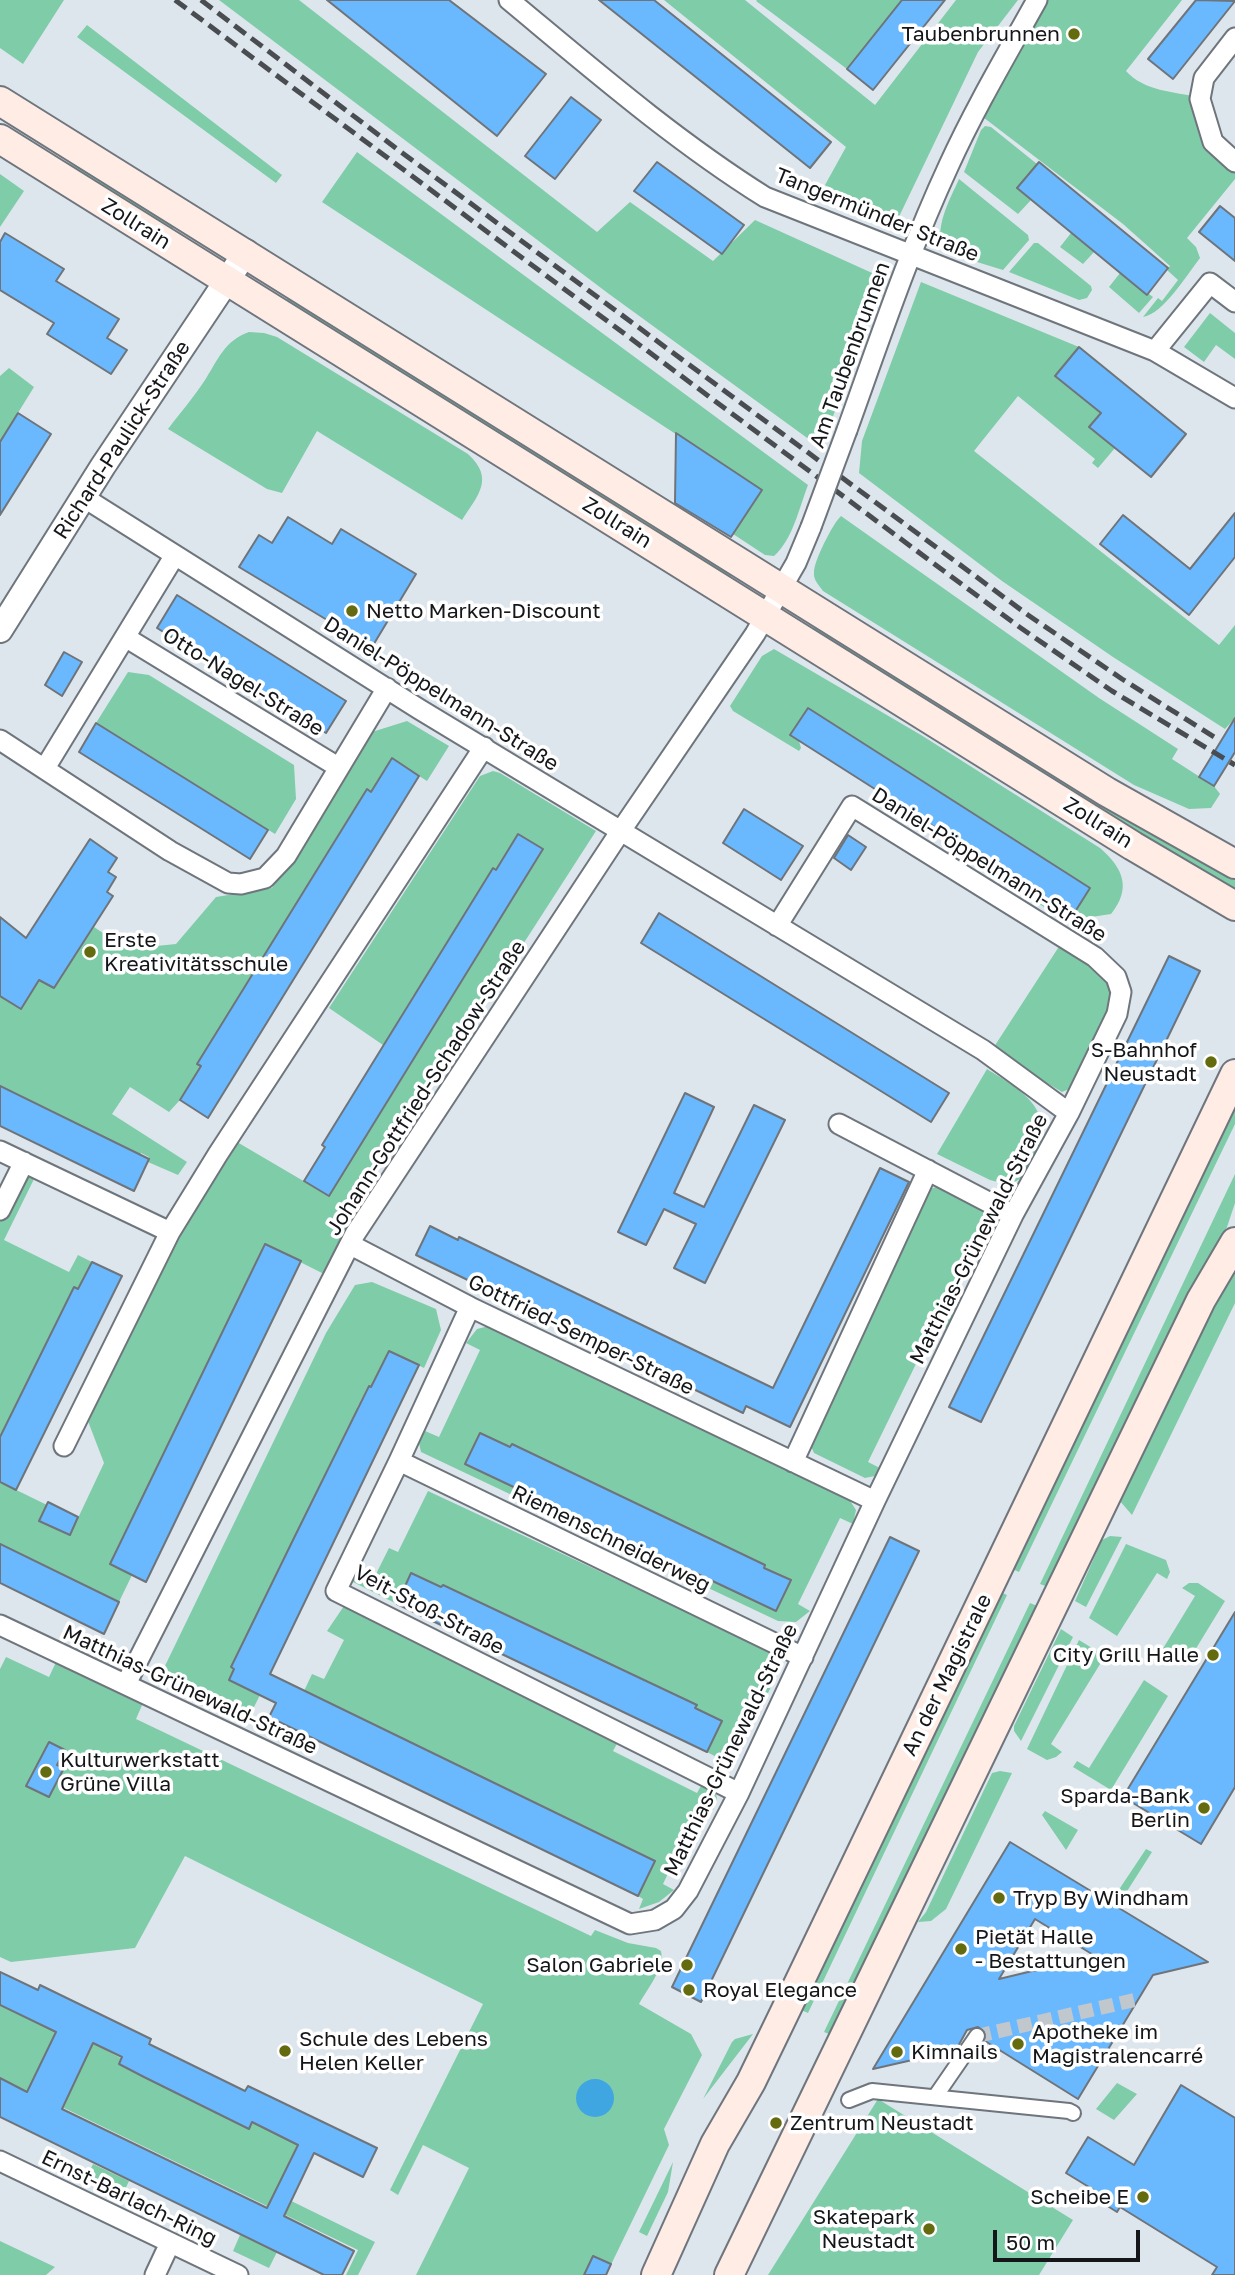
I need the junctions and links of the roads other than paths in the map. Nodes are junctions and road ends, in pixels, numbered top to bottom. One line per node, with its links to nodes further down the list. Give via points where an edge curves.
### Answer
1 (509, 0): 8 (street, Tangermünder Straße, via 736,179 765,197)
2 (1037, 0): 8 (street, Am Taubenbrunnen, via 975,111)
3 (1235, 38): 6 (street, via 1203,78 1200,99 1213,142)
4 (0, 101): 7 (main road, Zollrain)
5 (0, 139): 9 (main road, Zollrain)
6 (1235, 162)
7 (246, 252): 9 (street, Richard-Paulick-Straße); 15 (main road, Zollrain)
8 (911, 253): 11 (street, Tangermünder Straße); 15 (street, Am Taubenbrunnen, bridge, via 811,527)
9 (226, 281): 13 (street, Richard-Paulick-Straße); 16 (main road, Zollrain)
10 (1235, 302): 11 (street, via 1210,283)
11 (1155, 351): 12 (street, Tangermünder Straße)
12 (1235, 398)
13 (83, 497): 14 (street, Daniel-Pöppelmann-Straße); 17 (street, Richard-Paulick-Straße)
14 (175, 555): 18 (street); 19 (street, Daniel-Pöppelmann-Straße)
15 (782, 587): 16 (street, Am Taubenbrunnen); 25 (main road, Zollrain, via 1107,792)
16 (766, 615): 24 (street, Johann-Gottfried-Schadow-Straße); 26 (main road, Zollrain)
17 (0, 630)
18 (125, 637): 22 (street, Otto-Nagel-Straße); 23 (street)
19 (387, 688): 21 (street, Daniel-Pöppelmann-Straße); 22 (street)
20 (0, 740): 23 (street)
21 (484, 747): 24 (street, Daniel-Pöppelmann-Straße); 37 (street)
22 (338, 767): 23 (street, via 286,856 265,878 241,884 228,883 170,851)
23 (45, 768)
24 (620, 832): 27 (street, Daniel-Pöppelmann-Straße); 39 (street, Johann-Gottfried-Schadow-Straße)
25 (1235, 864)
26 (1235, 906)
27 (777, 926): 28 (street, Daniel-Pöppelmann-Straße, via 852,806 1095,957 1116,977 1121,992); 30 (street, Daniel-Pöppelmann-Straße, via 983,1050)
28 (1117, 1014): 30 (street, Matthias-Grünewald-Straße)
29 (1235, 1074): 57 (main road, An der Magistrale, via 751,2082 715,2144)
30 (1069, 1113): 36 (street, Matthias-Grünewald-Straße)
31 (839, 1124): 34 (street)
32 (0, 1151): 33 (street)
33 (24, 1162): 35 (street); 37 (street)
34 (928, 1170): 36 (street); 43 (street)
35 (0, 1210)
36 (1013, 1215): 44 (street, Matthias-Grünewald-Straße)
37 (170, 1232): 41 (street)
38 (1235, 1242): 58 (main road, via 1189,1324)
39 (351, 1245): 40 (street, Gottfried-Semper-Straße); 47 (street, Johann-Gottfried-Schadow-Straße)
40 (470, 1307): 42 (street, Veit-Stoß-Straße); 43 (street, Gottfried-Semper-Straße)
41 (64, 1446)
42 (399, 1461): 46 (street, Riemenschneiderweg); 48 (street, Veit-Stoß-Straße, via 336,1591)
43 (793, 1462): 44 (street, Gottfried-Semper-Straße)
44 (874, 1501): 46 (street, Matthias-Grünewald-Straße)
45 (0, 1625): 47 (street, Matthias-Grünewald-Straße)
46 (803, 1657): 48 (street, Matthias-Grünewald-Straße)
47 (126, 1684): 48 (street, Matthias-Grünewald-Straße, via 630,1924 655,1920 674,1909)
48 (739, 1793)
49 (977, 2036): 50 (street)
50 (935, 2098): 51 (street, via 872,2091); 52 (street)
51 (849, 2100)
52 (1073, 2113)
53 (0, 2161): 54 (street, Ernst-Barlach-Ring)
54 (170, 2243): 55 (street); 56 (street, Ernst-Barlach-Ring)
55 (155, 2275)
56 (238, 2275)
57 (656, 2275)
58 (729, 2275)

